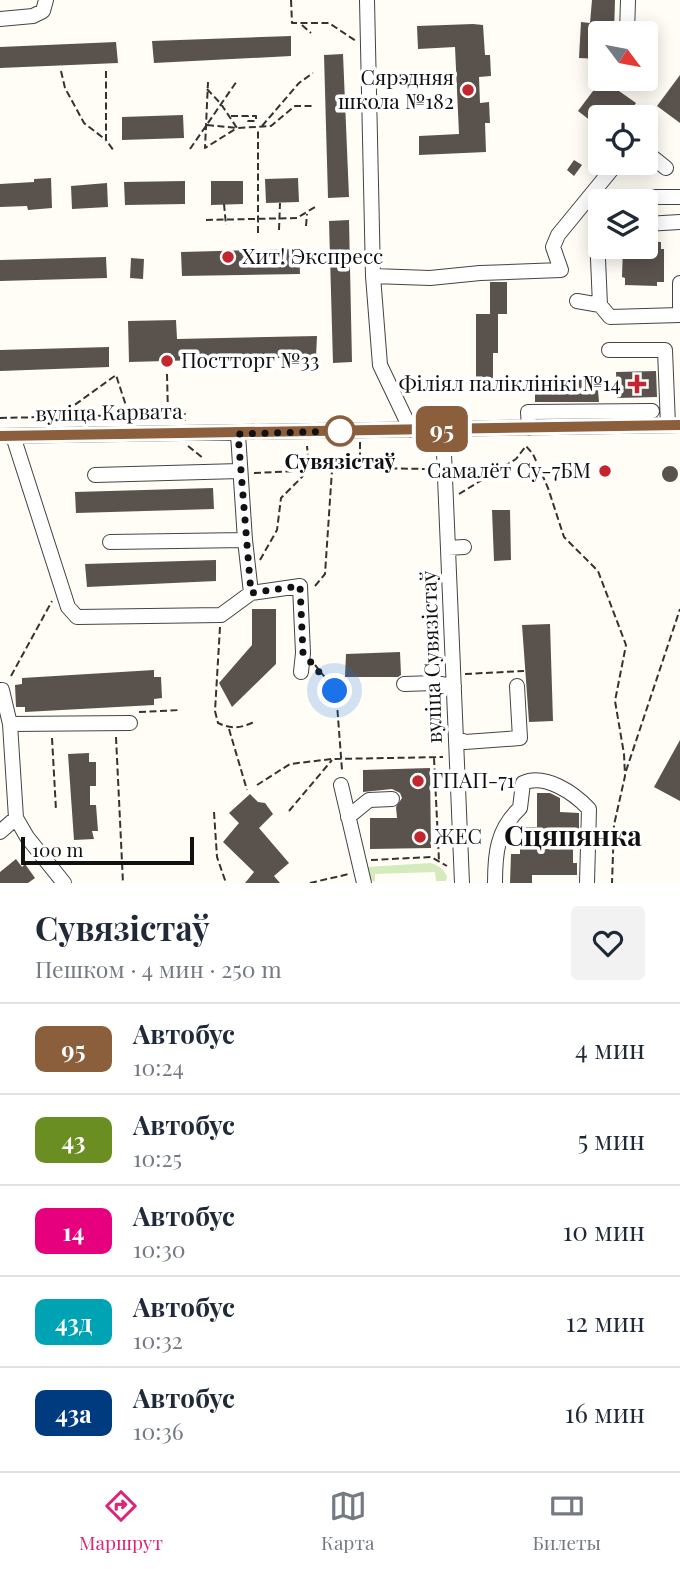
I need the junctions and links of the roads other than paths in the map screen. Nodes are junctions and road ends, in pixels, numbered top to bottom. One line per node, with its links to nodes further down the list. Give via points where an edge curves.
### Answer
1 (46, 0): 4 (street, via 43,11 33,16)
2 (367, 0): 14 (street)
3 (628, 0): 5 (street)
4 (0, 19)
5 (627, 21)
6 (658, 162): 7 (street)
7 (666, 168)
8 (607, 175): 14 (street, via 558,236 553,247 561,270 430,278)
9 (658, 197): 10 (street)
10 (680, 197)
11 (680, 222): 12 (street)
12 (658, 223)
13 (598, 259): 17 (street)
14 (373, 276): 24 (street, via 380,365)
15 (680, 283): 18 (street)
16 (577, 301): 17 (street)
17 (600, 305): 18 (street, via 610,317)
18 (680, 315)
19 (609, 350): 21 (street, via 665,350)
20 (652, 411): 22 (street, via 528,412)
21 (674, 425): 22 (street, вуліца Карвата)
22 (528, 428): 23 (street, вуліца Карвата)
23 (443, 429): 24 (street, вуліца Карвата); 32 (street, вуліца Сувязістаў)
24 (411, 430): 25 (street, вуліца Карвата)
25 (238, 434): 26 (street, вуліца Карвата); 27 (street)
26 (6, 436): 33 (street, via 68,607 77,617 221,615)
27 (240, 471): 28 (street); 29 (street)
28 (95, 475)
29 (246, 540): 30 (street); 33 (street)
30 (110, 542)
31 (464, 547): 32 (street)
32 (448, 548): 36 (street, вуліца Сувязістаў)
33 (251, 593): 34 (street, via 300,586)
34 (301, 672)
35 (404, 684): 36 (street)
36 (454, 686): 41 (street, вуліца Сувязістаў)
37 (517, 686): 41 (street, via 520,738 466,742)
38 (0, 690): 40 (street)
39 (130, 723): 40 (street)
40 (10, 724): 45 (street)
41 (456, 738): 49 (street, вуліца Сувязістаў)
42 (341, 786): 44 (street)
43 (392, 799): 44 (street, via 369,800)
44 (348, 817): 47 (street)
45 (16, 818): 46 (street); 48 (street)
46 (0, 832)
47 (363, 872)
48 (64, 883)
49 (462, 883)
50 (495, 883): 51 (street, via 495,852 508,821 520,808 523,783 529,781 552,782 589,808)
51 (587, 883)

